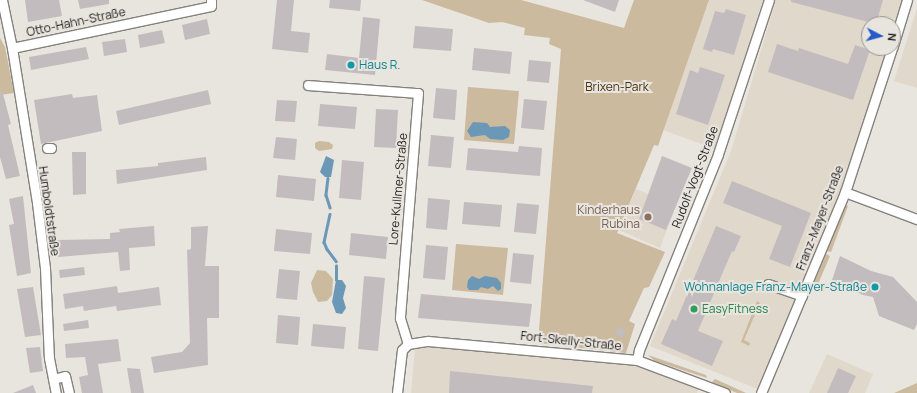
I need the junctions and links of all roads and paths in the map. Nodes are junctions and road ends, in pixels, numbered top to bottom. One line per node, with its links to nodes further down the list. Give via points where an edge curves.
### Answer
1 (2, 0): 6 (street, Otto-Hahn-Straße)
2 (211, 0): 6 (street, Otto-Hahn-Straße, via 211,6)
3 (769, 0): 14 (street, Rudolf-Vogt-Straße, via 718,154)
4 (907, 0): 5 (street, Franz-Mayer-Straße)
5 (901, 20)
6 (12, 48): 15 (street, Humboldtstraße, via 37,203 45,268 49,358)
7 (890, 56): 9 (street, Franz-Mayer-Straße)
8 (308, 85): 13 (street, Lore-Kullmer-Straße, via 418,93 400,318)
9 (845, 192): 10 (street); 12 (street, Franz-Mayer-Straße)
10 (917, 219)
11 (768, 284): 12 (street)
12 (802, 296): 20 (street, Franz-Mayer-Straße)
13 (408, 344): 14 (street, Fort-Skelly-Straße, via 428,341); 18 (street, via 402,350)
14 (637, 360): 19 (street, Fort-Skelly-Straße)
15 (53, 379): 16 (street, Humboldtstraße); 17 (street, via 65,376)
16 (56, 393)
17 (69, 393)
18 (397, 393)
19 (725, 393)
20 (761, 393)

